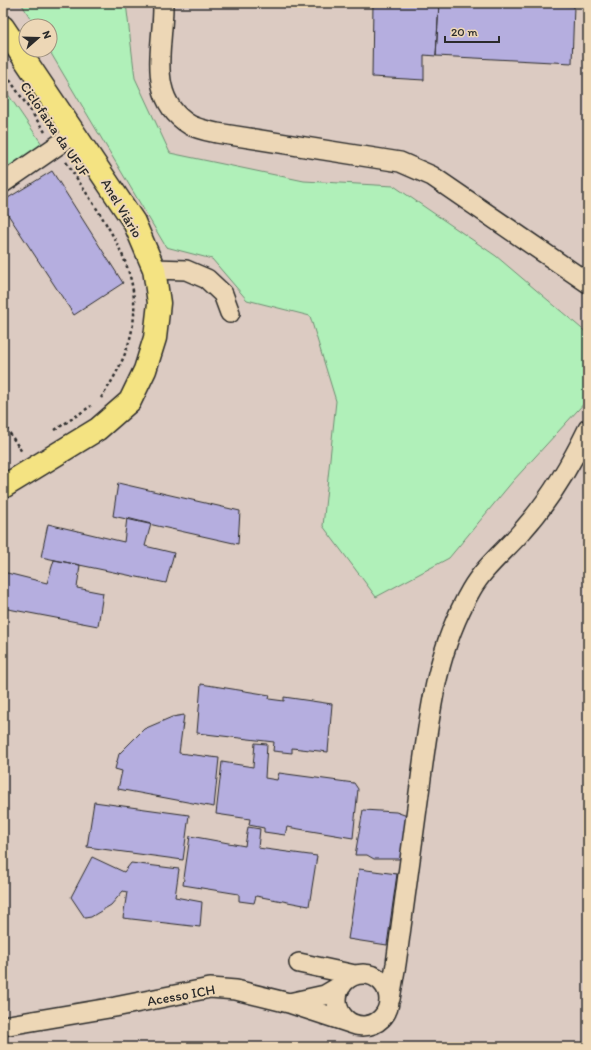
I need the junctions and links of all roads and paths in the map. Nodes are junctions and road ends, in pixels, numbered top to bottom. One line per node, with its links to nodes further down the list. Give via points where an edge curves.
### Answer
1 (163, 3): 8 (street, via 158,55 162,90 172,111 191,126 216,133 400,162 418,169)
2 (3, 27): 4 (main road, Anel Viário)
3 (3, 70): 5 (path, Ciclofaixa da UFJF)
4 (74, 134): 5 (street); 7 (main road, Anel Viário, via 134,222)
5 (56, 147): 6 (street); 10 (path, Ciclofaixa da UFJF, via 113,234 129,272 134,293 134,311 128,346 114,380)
6 (3, 183)
7 (154, 269): 9 (street, via 186,270 207,279 223,294); 18 (main road, Anel Viário, via 159,304 155,338 145,370 130,401 98,429)
8 (588, 283)
9 (230, 313)
10 (100, 399)
11 (95, 403): 14 (path)
12 (3, 423): 16 (path)
13 (588, 429): 20 (street, via 546,500 524,530 483,573 472,589 448,640 433,693)
14 (52, 432)
15 (28, 448): 16 (path)
16 (22, 452): 17 (path)
17 (16, 456)
18 (3, 487)
19 (348, 980): 20 (street, via 363,974 378,978 388,991); 21 (street, via 325,994); 21 (street, via 299,963 309,971 311,977 308,990); 22 (street, via 337,1000 339,1008 349,1022)
20 (390, 1000): 22 (street, via 379,1021 372,1025)
21 (294, 1002): 22 (street, Acesso ICH); 23 (street, Acesso ICH, via 236,990 210,988)
22 (356, 1025)
23 (3, 1026)

